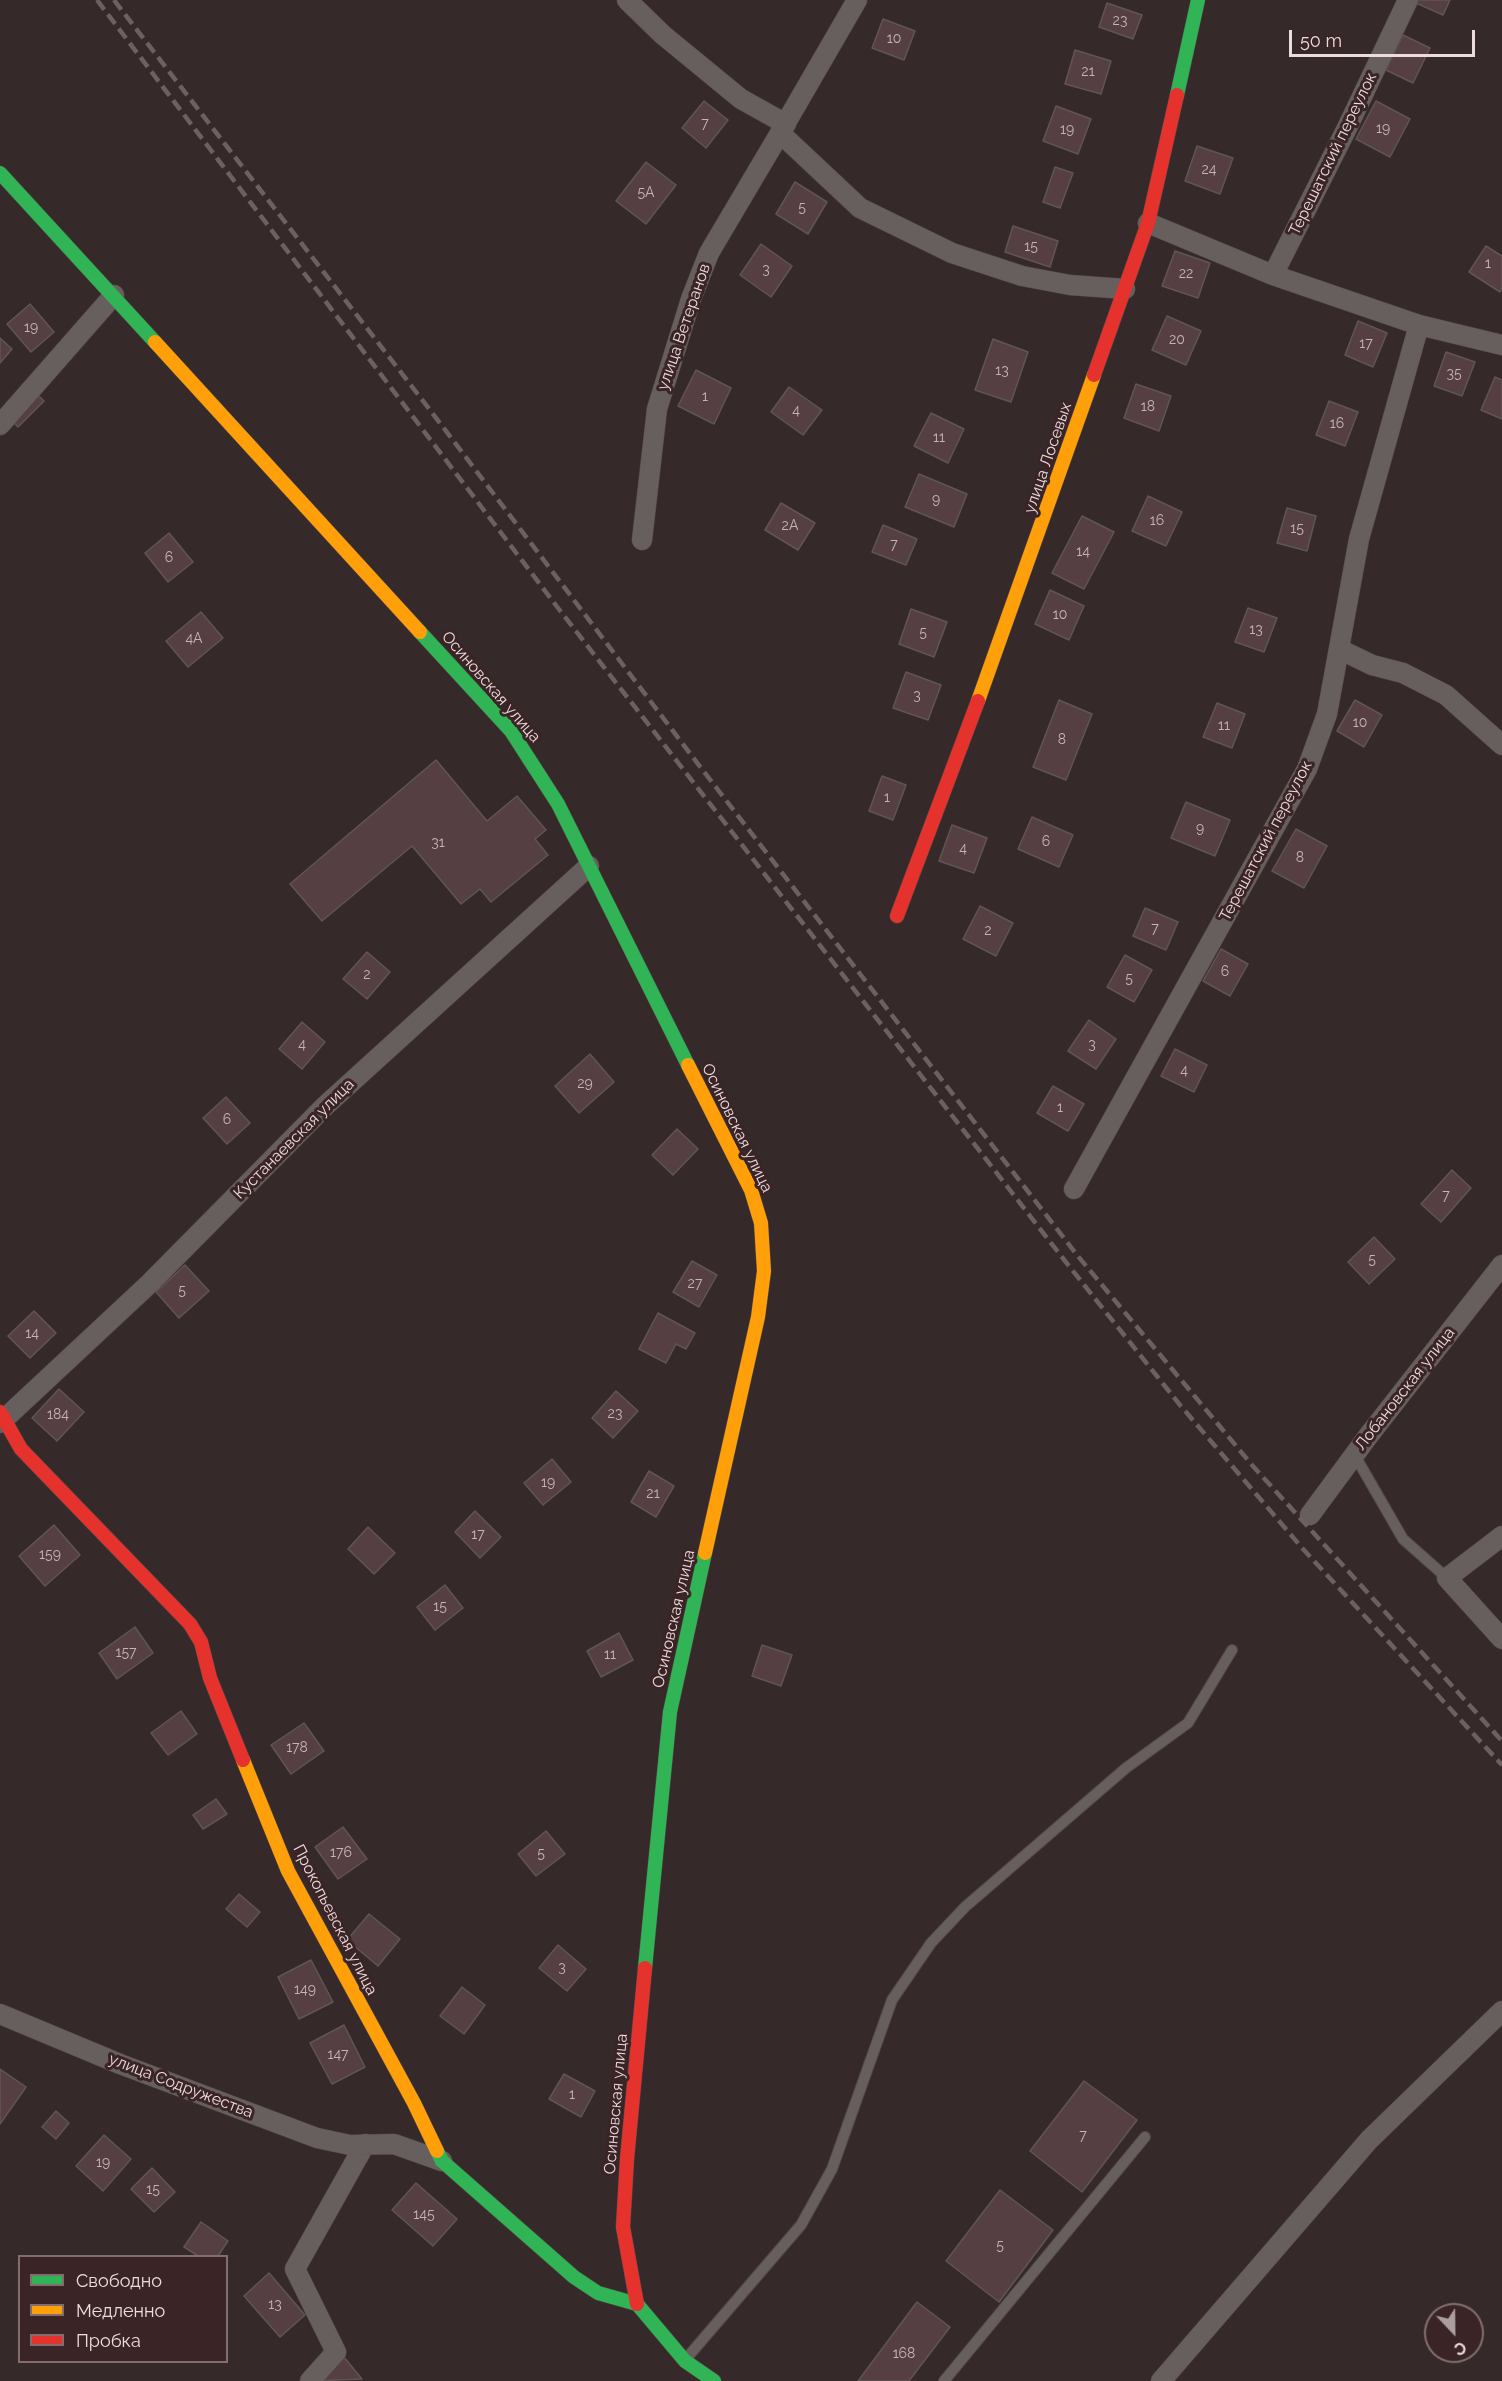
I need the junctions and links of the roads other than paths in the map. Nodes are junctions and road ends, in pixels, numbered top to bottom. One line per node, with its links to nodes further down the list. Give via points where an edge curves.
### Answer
1 (627, 0): 5 (street, via 741,99)
2 (857, 0): 5 (street, улица Ветеранов)
3 (1198, 0): 7 (main road, улица Лосевых)
4 (1407, 0): 8 (street, Терешатский переулок)
5 (783, 128): 9 (street, via 860,208 951,253 1022,276); 14 (street, улица Ветеранов, via 709,253 691,299 657,409)
6 (0, 173): 10 (main road, Осиновская улица)
7 (1148, 223): 8 (street); 9 (main road, улица Лосевых)
8 (1273, 275): 11 (street)
9 (1125, 289): 18 (main road, улица Лосевых, via 1006,627)
10 (114, 295): 13 (street); 17 (main road, Осиновская улица, via 511,731 540,772)
11 (1419, 325): 12 (street); 15 (street, Терешатский переулок, via 1359,539)
12 (1502, 345)
13 (0, 425)
14 (642, 540)
15 (1339, 648): 16 (street, via 1446,695); 19 (street, Терешатский переулок, via 1327,714 1307,769)
16 (1502, 745)
17 (589, 866): 21 (street, Кустанаевская улица, via 325,1106 149,1284); 33 (main road, Осиновская улица, via 751,1190 761,1223 764,1271 758,1317 670,1712 623,2227)
18 (897, 916)
19 (1074, 1189)
20 (1502, 1265): 22 (street, Лобановская улица)
21 (2, 1418): 32 (main road, Прокопьевская улица, via 21,1449 190,1624 201,1642 210,1678 288,1871)
22 (1354, 1454): 23 (street, Лобановская улица); 25 (lane, via 1403,1539)
23 (1310, 1515)
24 (1502, 1536): 25 (street)
25 (1447, 1578): 26 (street)
26 (1502, 1639)
27 (1232, 1650): 34 (lane, via 1188,1722 1126,1768 965,1906 931,1943 892,2000 832,2169 801,2224)
28 (1502, 2011): 38 (street, via 1370,2140)
29 (0, 2014): 31 (street, улица Содружества, via 317,2138 336,2144)
30 (1145, 2137): 37 (lane)
31 (365, 2144): 32 (street, улица Содружества, via 394,2144); 35 (street, via 295,2269 336,2352)
32 (442, 2161): 33 (main road, Прокопьевская улица, via 574,2277 598,2293)
33 (637, 2304): 34 (main road)
34 (685, 2361): 36 (main road)
35 (310, 2381)
36 (714, 2381)
37 (944, 2381)
38 (1161, 2381)

